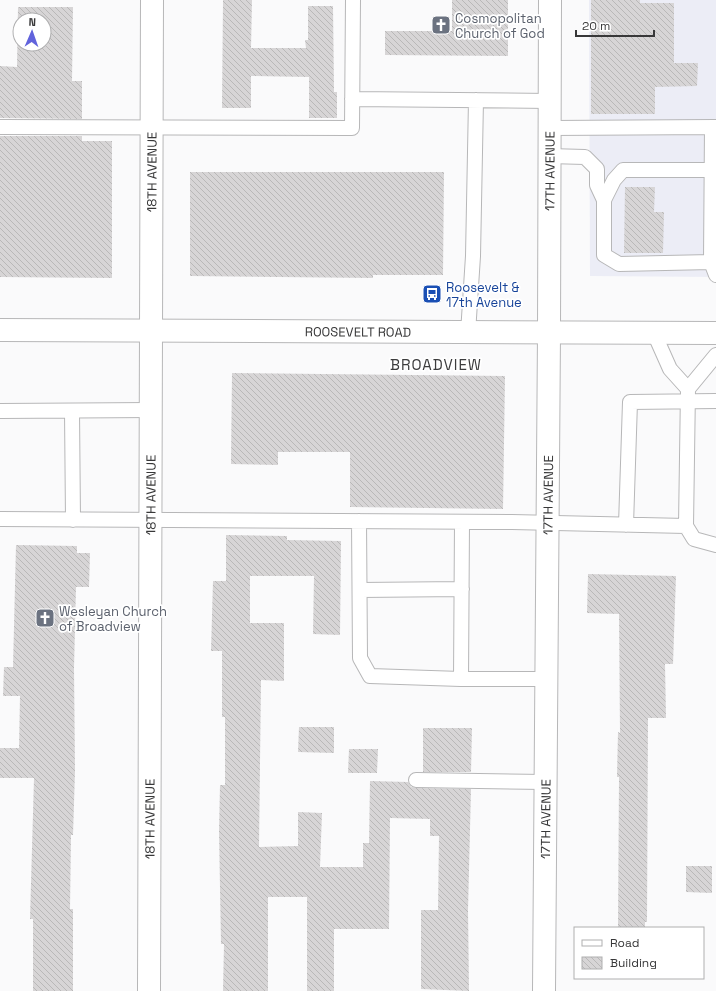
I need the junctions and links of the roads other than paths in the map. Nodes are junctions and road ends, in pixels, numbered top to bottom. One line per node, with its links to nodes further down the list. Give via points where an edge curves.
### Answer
1 (152, 0): 9 (street, 18TH AVENUE)
2 (353, 0): 4 (lane)
3 (550, 0): 6 (street, 17TH AVENUE)
4 (352, 99): 5 (lane); 9 (lane, via 352,128)
5 (476, 100): 6 (lane); 17 (lane, via 474,256)
6 (550, 101): 10 (street, 17TH AVENUE)
7 (714, 127): 10 (lane); 12 (lane)
8 (0, 128): 9 (lane)
9 (151, 128): 16 (street, 18TH AVENUE)
10 (550, 128): 11 (street, 17TH AVENUE)
11 (549, 156): 13 (lane, via 585,157 596,169 597,185); 18 (street, 17TH AVENUE)
12 (713, 170): 13 (lane, via 623,170 614,180); 14 (lane)
13 (604, 200): 14 (lane, via 604,255 619,264)
14 (713, 268)
15 (0, 330): 16 (street, ROOSEVELT ROAD)
16 (150, 332): 17 (street, ROOSEVELT ROAD); 24 (street, 18TH AVENUE)
17 (468, 333): 18 (street, ROOSEVELT ROAD)
18 (549, 333): 19 (street, ROOSEVELT ROAD); 32 (street, 17TH AVENUE)
19 (654, 333): 20 (street, ROOSEVELT ROAD); 22 (lane, via 670,369)
20 (716, 333)
21 (716, 355): 22 (lane)
22 (689, 395): 23 (lane); 33 (lane, via 630,402); 34 (lane)
23 (716, 401)
24 (151, 410): 26 (lane); 29 (street, 18TH AVENUE)
25 (0, 411): 26 (lane)
26 (72, 411): 28 (lane)
27 (0, 519): 28 (lane)
28 (73, 520): 29 (lane)
29 (151, 520): 30 (lane); 42 (street, 18TH AVENUE)
30 (359, 522): 31 (lane); 37 (lane)
31 (462, 522): 32 (lane); 36 (lane)
32 (548, 523): 33 (lane); 39 (street, 17TH AVENUE)
33 (626, 525): 34 (lane)
34 (686, 526): 35 (lane, via 694,539)
35 (716, 545)
36 (462, 589): 37 (lane); 38 (lane)
37 (360, 590): 38 (lane, via 360,658 370,676)
38 (461, 679): 39 (lane)
39 (546, 679): 41 (street, 17TH AVENUE)
40 (416, 780): 41 (lane)
41 (545, 782): 43 (street, 17TH AVENUE)
42 (149, 991)
43 (544, 991)

